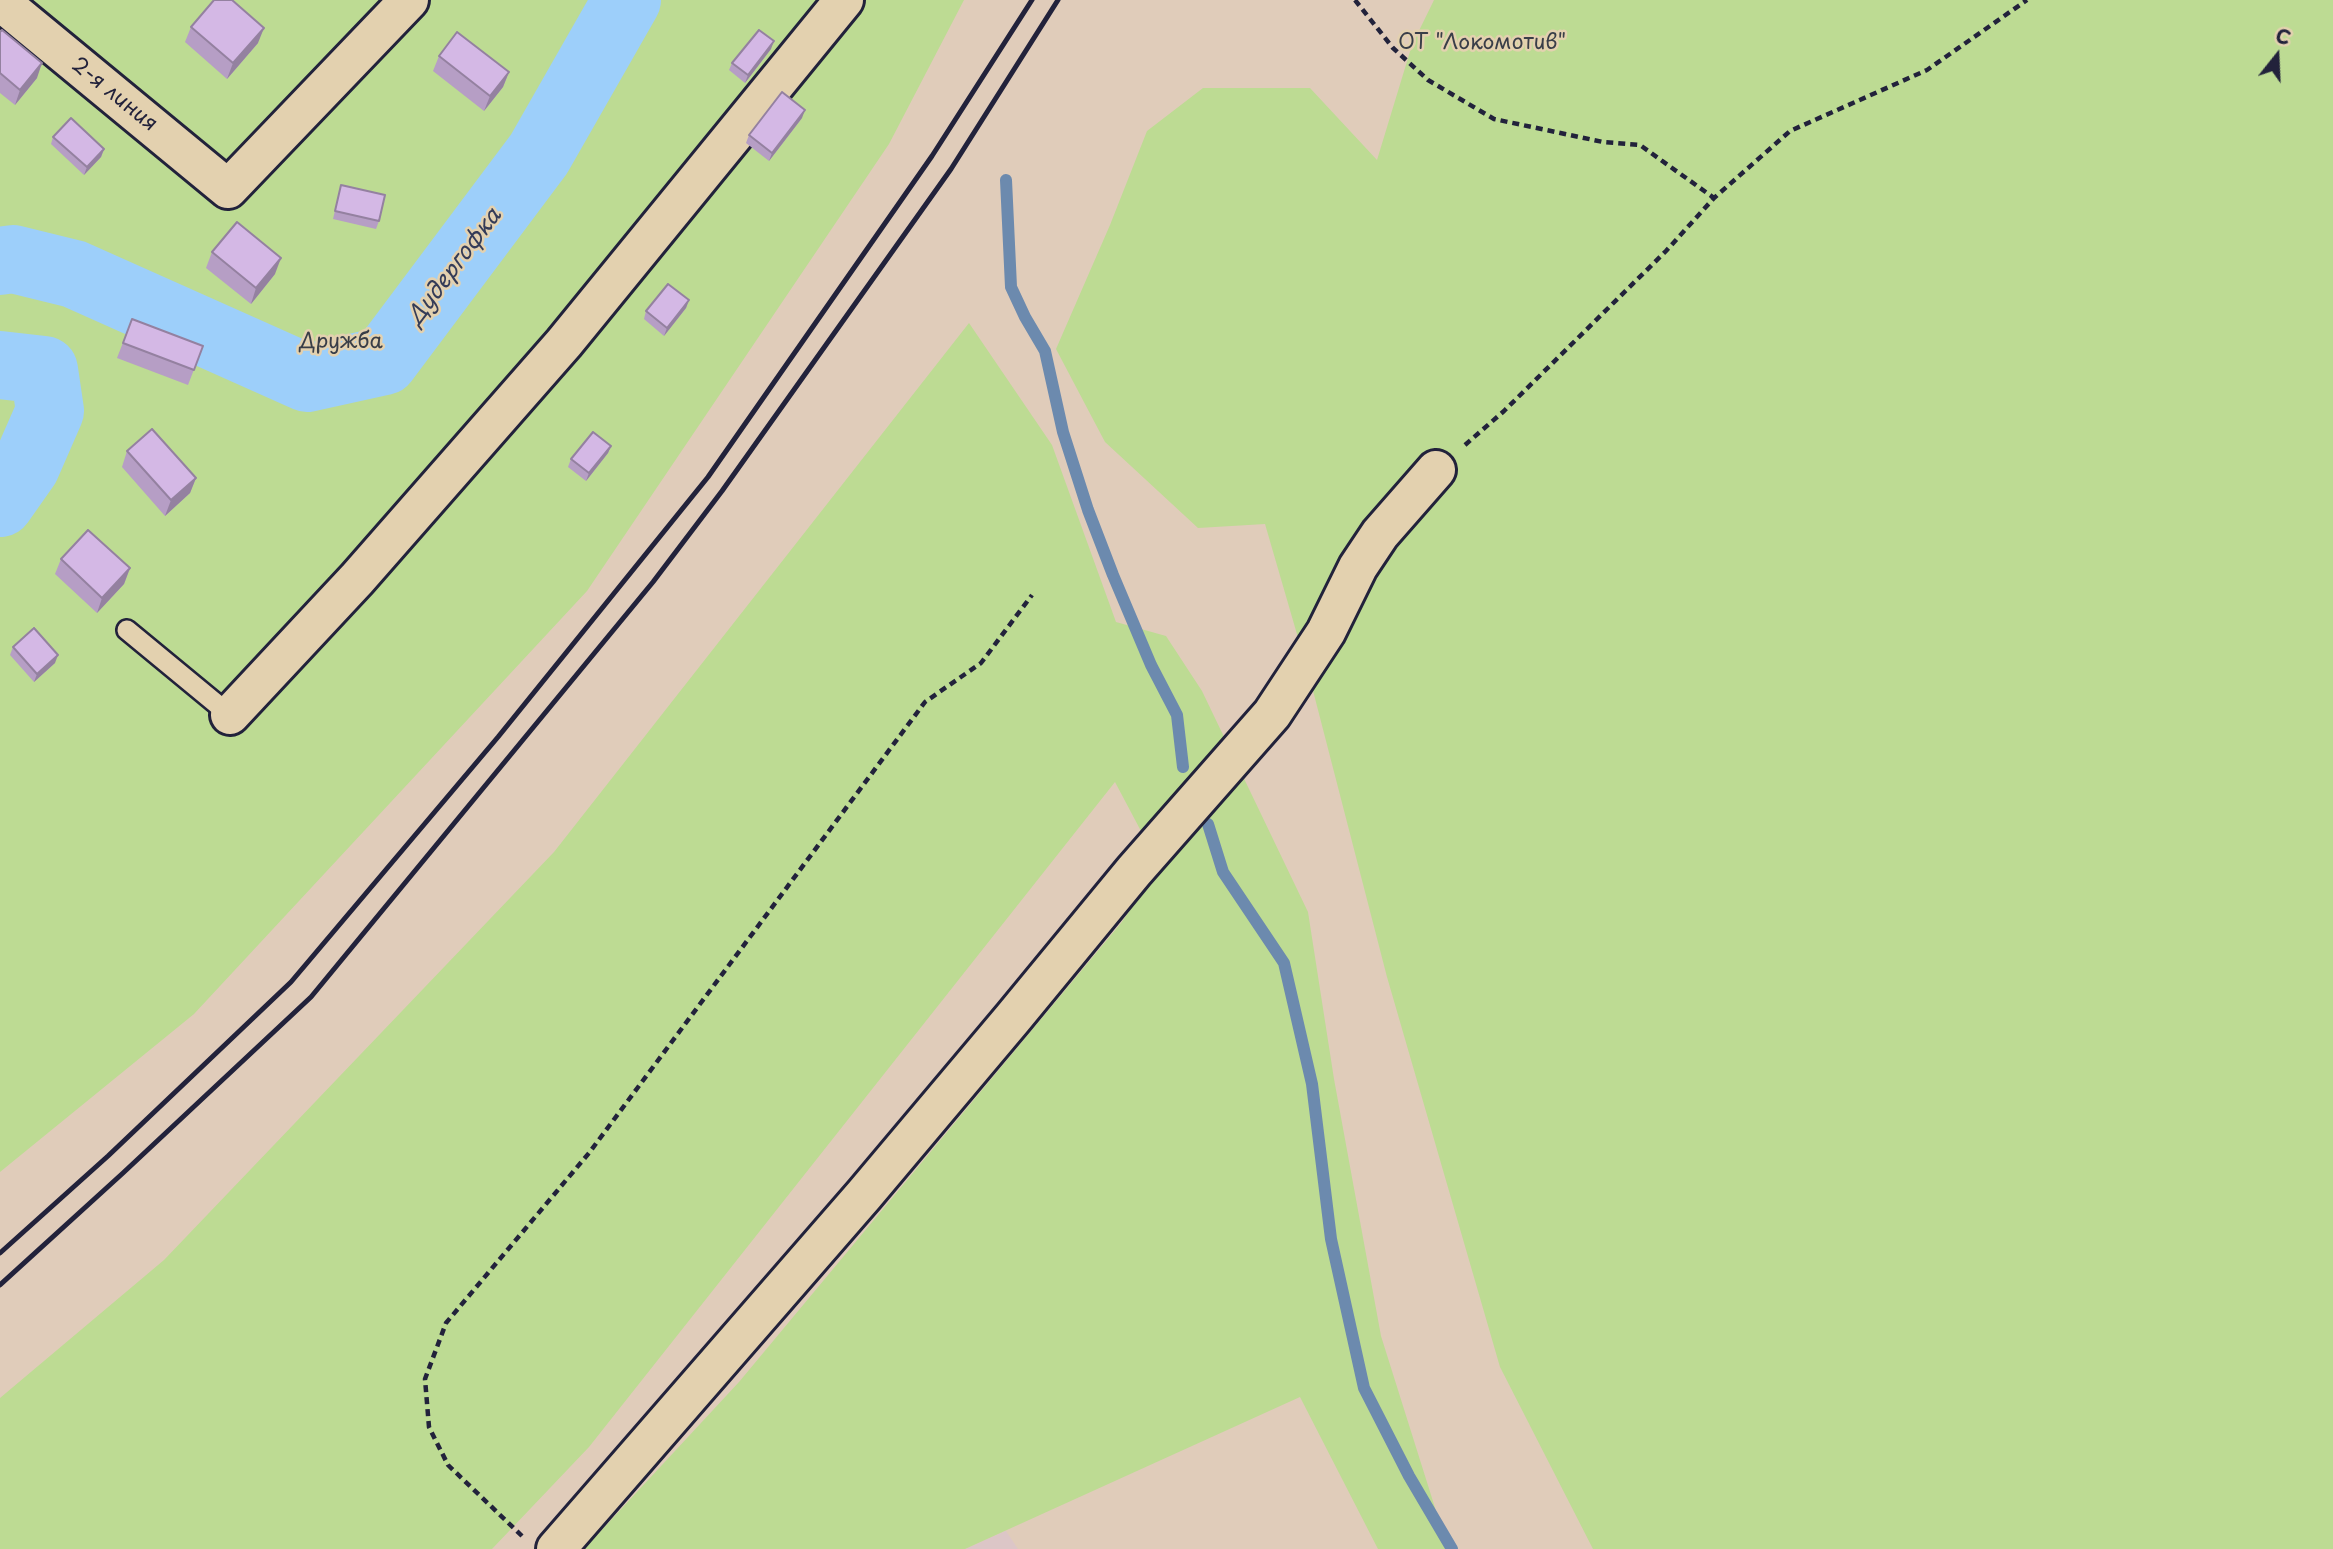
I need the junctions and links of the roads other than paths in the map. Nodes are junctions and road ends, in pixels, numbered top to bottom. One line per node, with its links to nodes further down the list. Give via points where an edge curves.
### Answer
1 (409, 0): 3 (street, 2-я линия, via 228,189)
2 (844, 0): 6 (street, via 564,343 357,579)
3 (0, 1)
4 (1436, 470): 7 (street, via 1380,534 1326,632 1272,714 1134,871 864,1195)
5 (127, 630): 6 (lane)
6 (230, 715)
7 (541, 1544)

